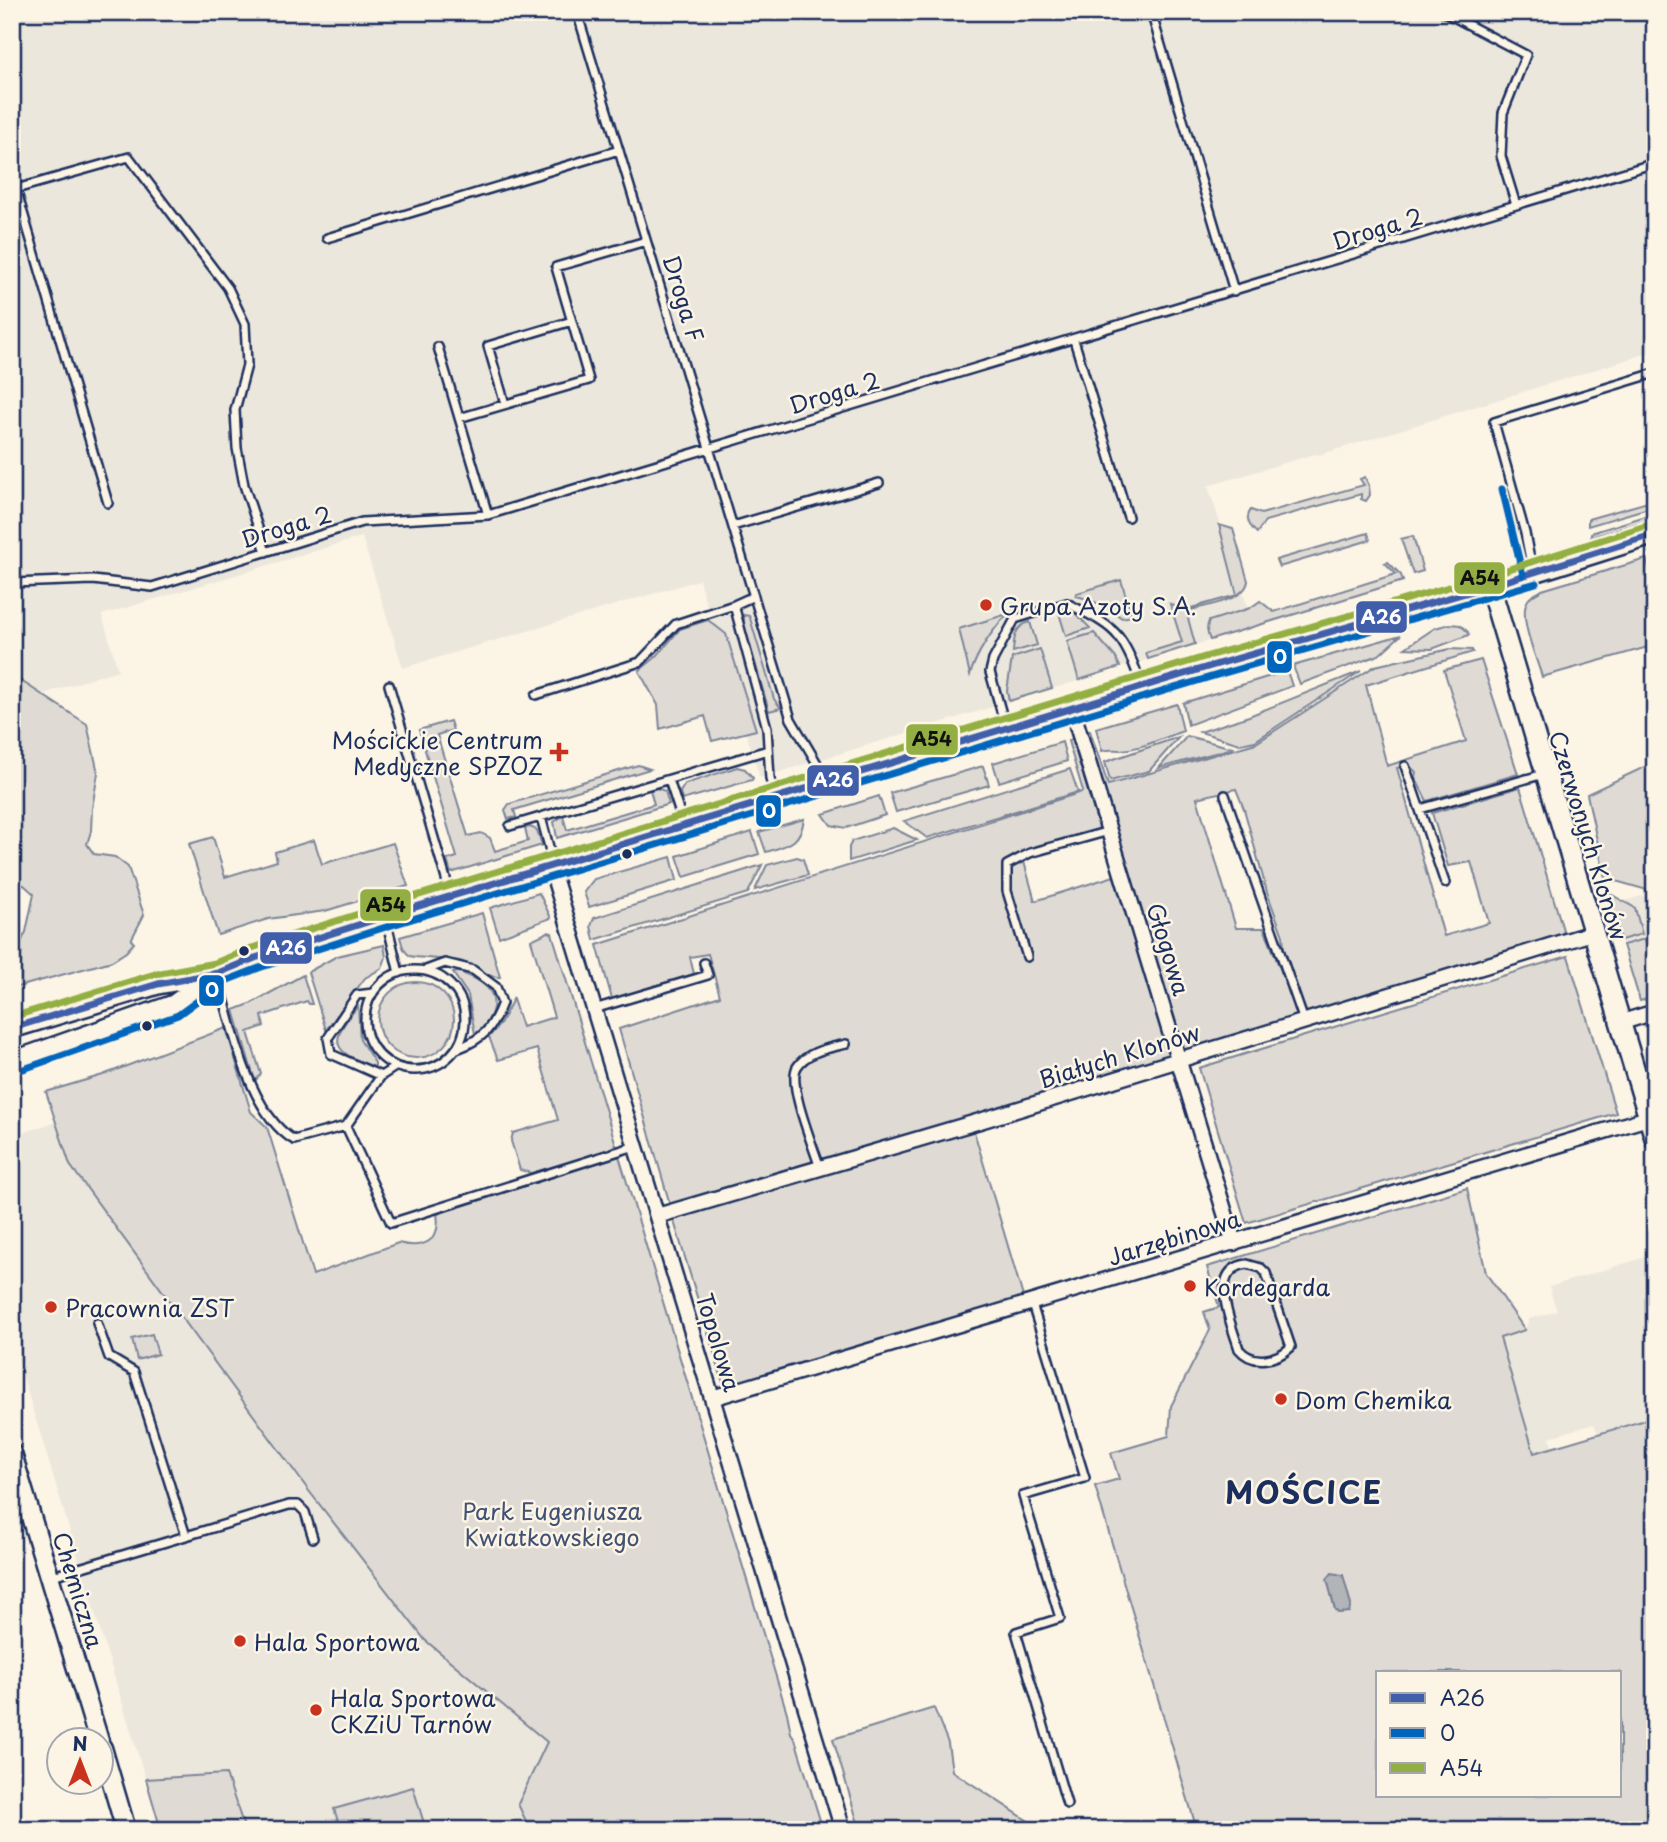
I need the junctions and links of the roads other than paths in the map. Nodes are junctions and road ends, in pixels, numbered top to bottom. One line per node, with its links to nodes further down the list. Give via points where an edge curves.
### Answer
1 (577, 12): 4 (lane, Droga F)
2 (1151, 12): 9 (lane)
3 (1444, 12): 6 (lane, via 1526,55 1503,113 1501,156)
4 (619, 150): 7 (lane); 8 (lane, Droga F)
5 (1655, 163): 6 (lane, Droga 2)
6 (1516, 205): 9 (lane, Droga 2)
7 (327, 238)
8 (646, 241): 10 (lane, via 556,267); 16 (lane, Droga F)
9 (1234, 291): 11 (lane, Droga 2)
10 (572, 321): 14 (lane, via 488,346); 14 (lane, via 589,380)
11 (1074, 340): 16 (lane, Droga 2); 20 (lane)
12 (438, 347): 15 (lane)
13 (1655, 373): 24 (lane, via 1494,422)
14 (505, 404): 15 (lane)
15 (459, 418): 19 (lane)
16 (709, 449): 19 (lane, Droga 2); 21 (lane, Droga F)
17 (879, 483): 21 (lane)
18 (107, 503): 23 (lane, via 16,189 129,157 228,288 245,324 247,365 235,410 237,448)
19 (488, 515): 23 (lane, Droga 2, via 362,522)
20 (1128, 516)
21 (733, 526): 27 (lane, Droga F)
22 (1655, 534): 24 (main road)
23 (266, 552): 25 (lane, Droga 2, via 152,587 93,580)
24 (1533, 573): 26 (main road)
25 (13, 583)
26 (1490, 586): 30 (main road); 36 (main road, Czerwonych Klonów)
27 (754, 596): 28 (lane); 38 (lane, Droga F, via 791,719 818,765)
28 (734, 606): 31 (lane, via 676,624 640,662); 34 (lane, via 767,728)
29 (389, 685): 48 (lane)
30 (1142, 687): 32 (main road); 33 (lane, via 1118,636 1067,603 1015,619 990,671)
31 (536, 695)
32 (1072, 709): 33 (main road); 45 (street, Głogowa)
33 (1006, 729): 38 (main road)
34 (768, 750): 37 (lane); 40 (lane)
35 (1405, 766): 41 (lane)
36 (1545, 774): 41 (lane); 50 (main road, Czerwonych Klonów)
37 (670, 780): 42 (lane); 44 (lane)
38 (823, 784): 40 (main road)
39 (1224, 794): 59 (lane)
40 (775, 797): 44 (main road)
41 (1420, 809): 47 (lane)
42 (541, 817): 43 (lane); 46 (lane)
43 (510, 826)
44 (684, 827): 46 (main road)
45 (1110, 830): 51 (lane, via 1030,853 1007,865 1007,891); 64 (street, Głogowa)
46 (551, 867): 48 (main road); 57 (street, Topolowa)
47 (1445, 883)
48 (452, 897): 49 (main road)
49 (386, 916): 54 (main road); 55 (lane)
50 (1592, 933): 59 (street, Białych Klonów); 60 (main road, Czerwonych Klonów)
51 (1027, 957)
52 (704, 963): 57 (lane, via 708,975)
53 (424, 971): 55 (lane); 63 (lane, via 449,982 461,999 466,1023); 63 (lane, via 445,963 472,970 496,987 502,1003 496,1017 478,1040)
54 (218, 973): 61 (main road, via 158,984); 65 (main road, via 174,1005); 69 (lane, via 249,1082 274,1124 293,1140)
55 (399, 973): 56 (lane)
56 (373, 993): 66 (lane, via 365,1019 367,1034 379,1056); 67 (lane, via 357,995 328,1038 331,1054)
57 (594, 1009): 71 (street, Topolowa)
58 (1655, 1012): 60 (street)
59 (1304, 1022): 64 (street, Białych Klonów)
60 (1619, 1023): 68 (main road, Czerwonych Klonów)
61 (12, 1028)
62 (846, 1044): 72 (lane, via 807,1057 795,1074)
63 (457, 1050): 66 (lane, via 428,1069)
64 (1179, 1060): 72 (street, Białych Klonów); 74 (street, Głogowa)
65 (12, 1062)
66 (395, 1067): 67 (lane)
67 (381, 1076): 69 (lane)
68 (1648, 1118): 70 (main road, Czerwonych Klonów); 74 (street, Jarzębinowa)
69 (346, 1126): 71 (lane, via 391,1223)
70 (1655, 1138)
71 (635, 1146): 73 (street, Topolowa)
72 (820, 1168): 73 (street, Białych Klonów)
73 (657, 1216): 78 (street, Topolowa)
74 (1234, 1243): 76 (street, Jarzębinowa)
75 (1241, 1265): 75 (lane, via 1227,1278 1224,1294 1240,1349 1257,1359 1276,1357 1291,1347 1268,1277 1255,1265)
76 (1032, 1304): 78 (street, Jarzębinowa); 85 (lane, via 1086,1478 1023,1496 1059,1618 1016,1632)
77 (97, 1323): 80 (lane, via 109,1357 134,1372)
78 (712, 1398): 87 (street, Topolowa)
79 (12, 1454): 82 (street, Chemiczna)
80 (186, 1536): 81 (lane, via 298,1505); 82 (lane)
81 (313, 1538)
82 (50, 1577): 83 (street, Chemiczna)
83 (95, 1727)
84 (116, 1796): 86 (street)
85 (1067, 1804)
86 (126, 1830)
87 (843, 1830)

